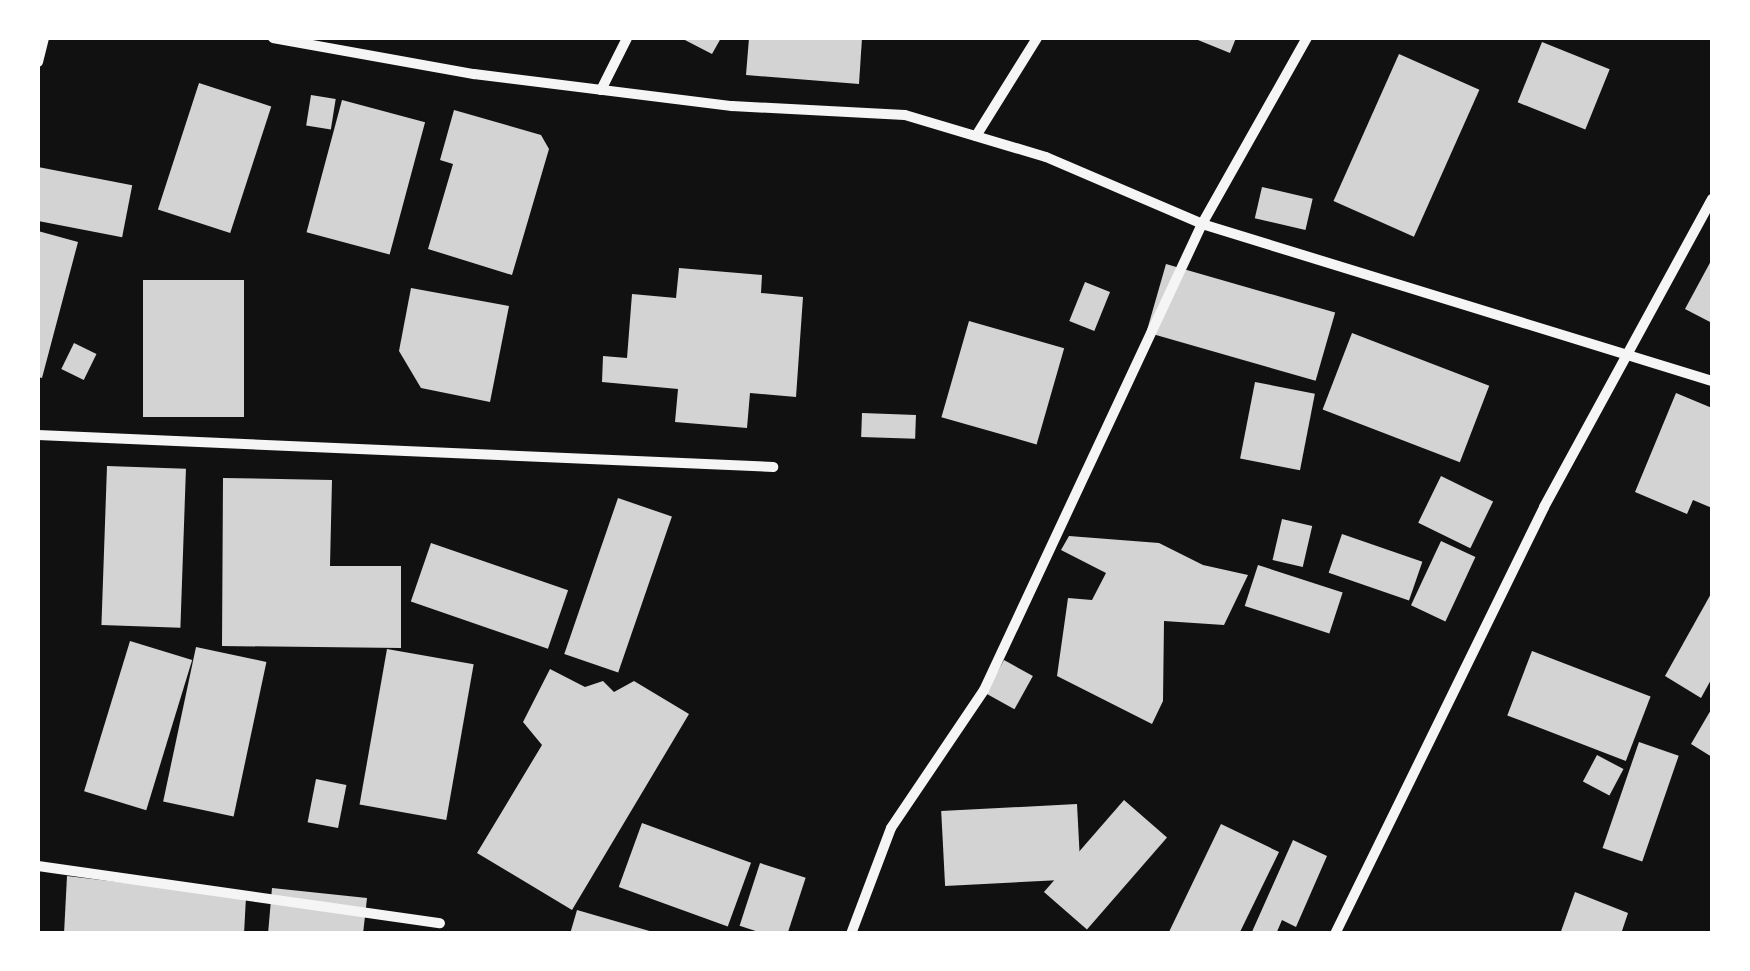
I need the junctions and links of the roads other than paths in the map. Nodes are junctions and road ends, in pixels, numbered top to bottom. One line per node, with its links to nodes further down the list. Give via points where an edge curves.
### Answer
1 (44, 38): 6 (street)
2 (273, 38): 7 (street)
3 (628, 38): 7 (street)
4 (1037, 38): 8 (street)
5 (1307, 38): 10 (street)
6 (38, 62)
7 (601, 90): 8 (street, via 905,116)
8 (976, 136): 10 (street, via 1046,157)
9 (1712, 200): 11 (street)
10 (1202, 224): 11 (street); 17 (street, via 984,690 890,828)
11 (1628, 354): 12 (street); 18 (street, via 1544,506)
12 (1712, 381)
13 (38, 434): 14 (street)
14 (773, 466)
15 (38, 866): 16 (street)
16 (440, 922)
17 (851, 934)
18 (1336, 934)

